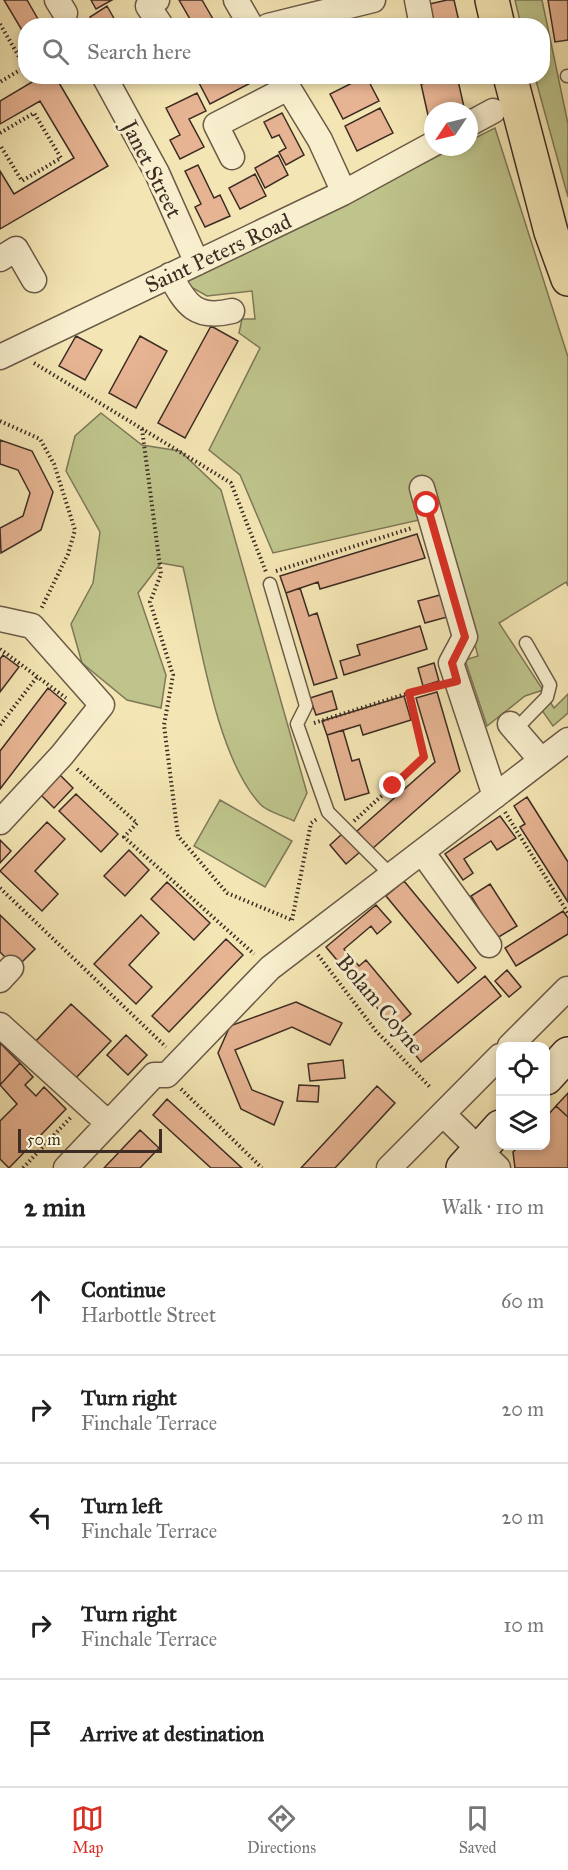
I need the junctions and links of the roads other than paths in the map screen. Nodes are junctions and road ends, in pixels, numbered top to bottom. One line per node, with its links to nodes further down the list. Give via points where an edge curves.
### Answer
1 (157, 0): 6 (street, via 148,6)
2 (236, 0): 7 (street)
3 (417, 0): 9 (street)
4 (492, 0): 10 (main road)
5 (359, 2): 8 (street)
6 (156, 18)
7 (246, 18)
8 (298, 18)
9 (420, 18)
10 (496, 18)
11 (108, 84): 21 (street, Janet Street, via 157,173)
12 (282, 84): 18 (street, via 216,125)
13 (286, 84): 19 (street, via 320,140)
14 (512, 84): 23 (main road, via 551,232)
15 (493, 111): 16 (street)
16 (478, 119)
17 (424, 149): 21 (street, Saint Peters Road, via 343,193)
18 (232, 157)
19 (341, 186)
20 (0, 259): 24 (street, via 16,249)
21 (197, 263): 22 (street, Saint Peters Road)
22 (170, 275): 25 (street, via 184,303 212,316); 26 (street, Saint Peters Road)
23 (568, 279)
24 (34, 280)
25 (232, 311)
26 (7, 354)
27 (422, 488): 34 (street, via 465,637 452,663)
28 (269, 579): 37 (lane, via 306,706 297,724 328,812)
29 (0, 619): 35 (street, via 32,626 102,705)
30 (526, 643): 31 (lane, via 550,685 547,697)
31 (513, 727): 33 (street)
32 (568, 740): 33 (street)
33 (541, 760): 34 (street)
34 (495, 796): 36 (street)
35 (0, 822)
36 (422, 852): 37 (street); 38 (street)
37 (391, 875): 46 (street, via 270,968)
38 (489, 945)
39 (567, 989): 41 (street)
40 (0, 1025): 46 (street)
41 (515, 1042)
42 (568, 1054): 44 (street)
43 (496, 1061): 45 (street)
44 (550, 1074)
45 (443, 1114): 47 (street); 49 (street)
46 (108, 1124): 48 (street)
47 (485, 1153)
48 (66, 1168)
49 (389, 1168)

